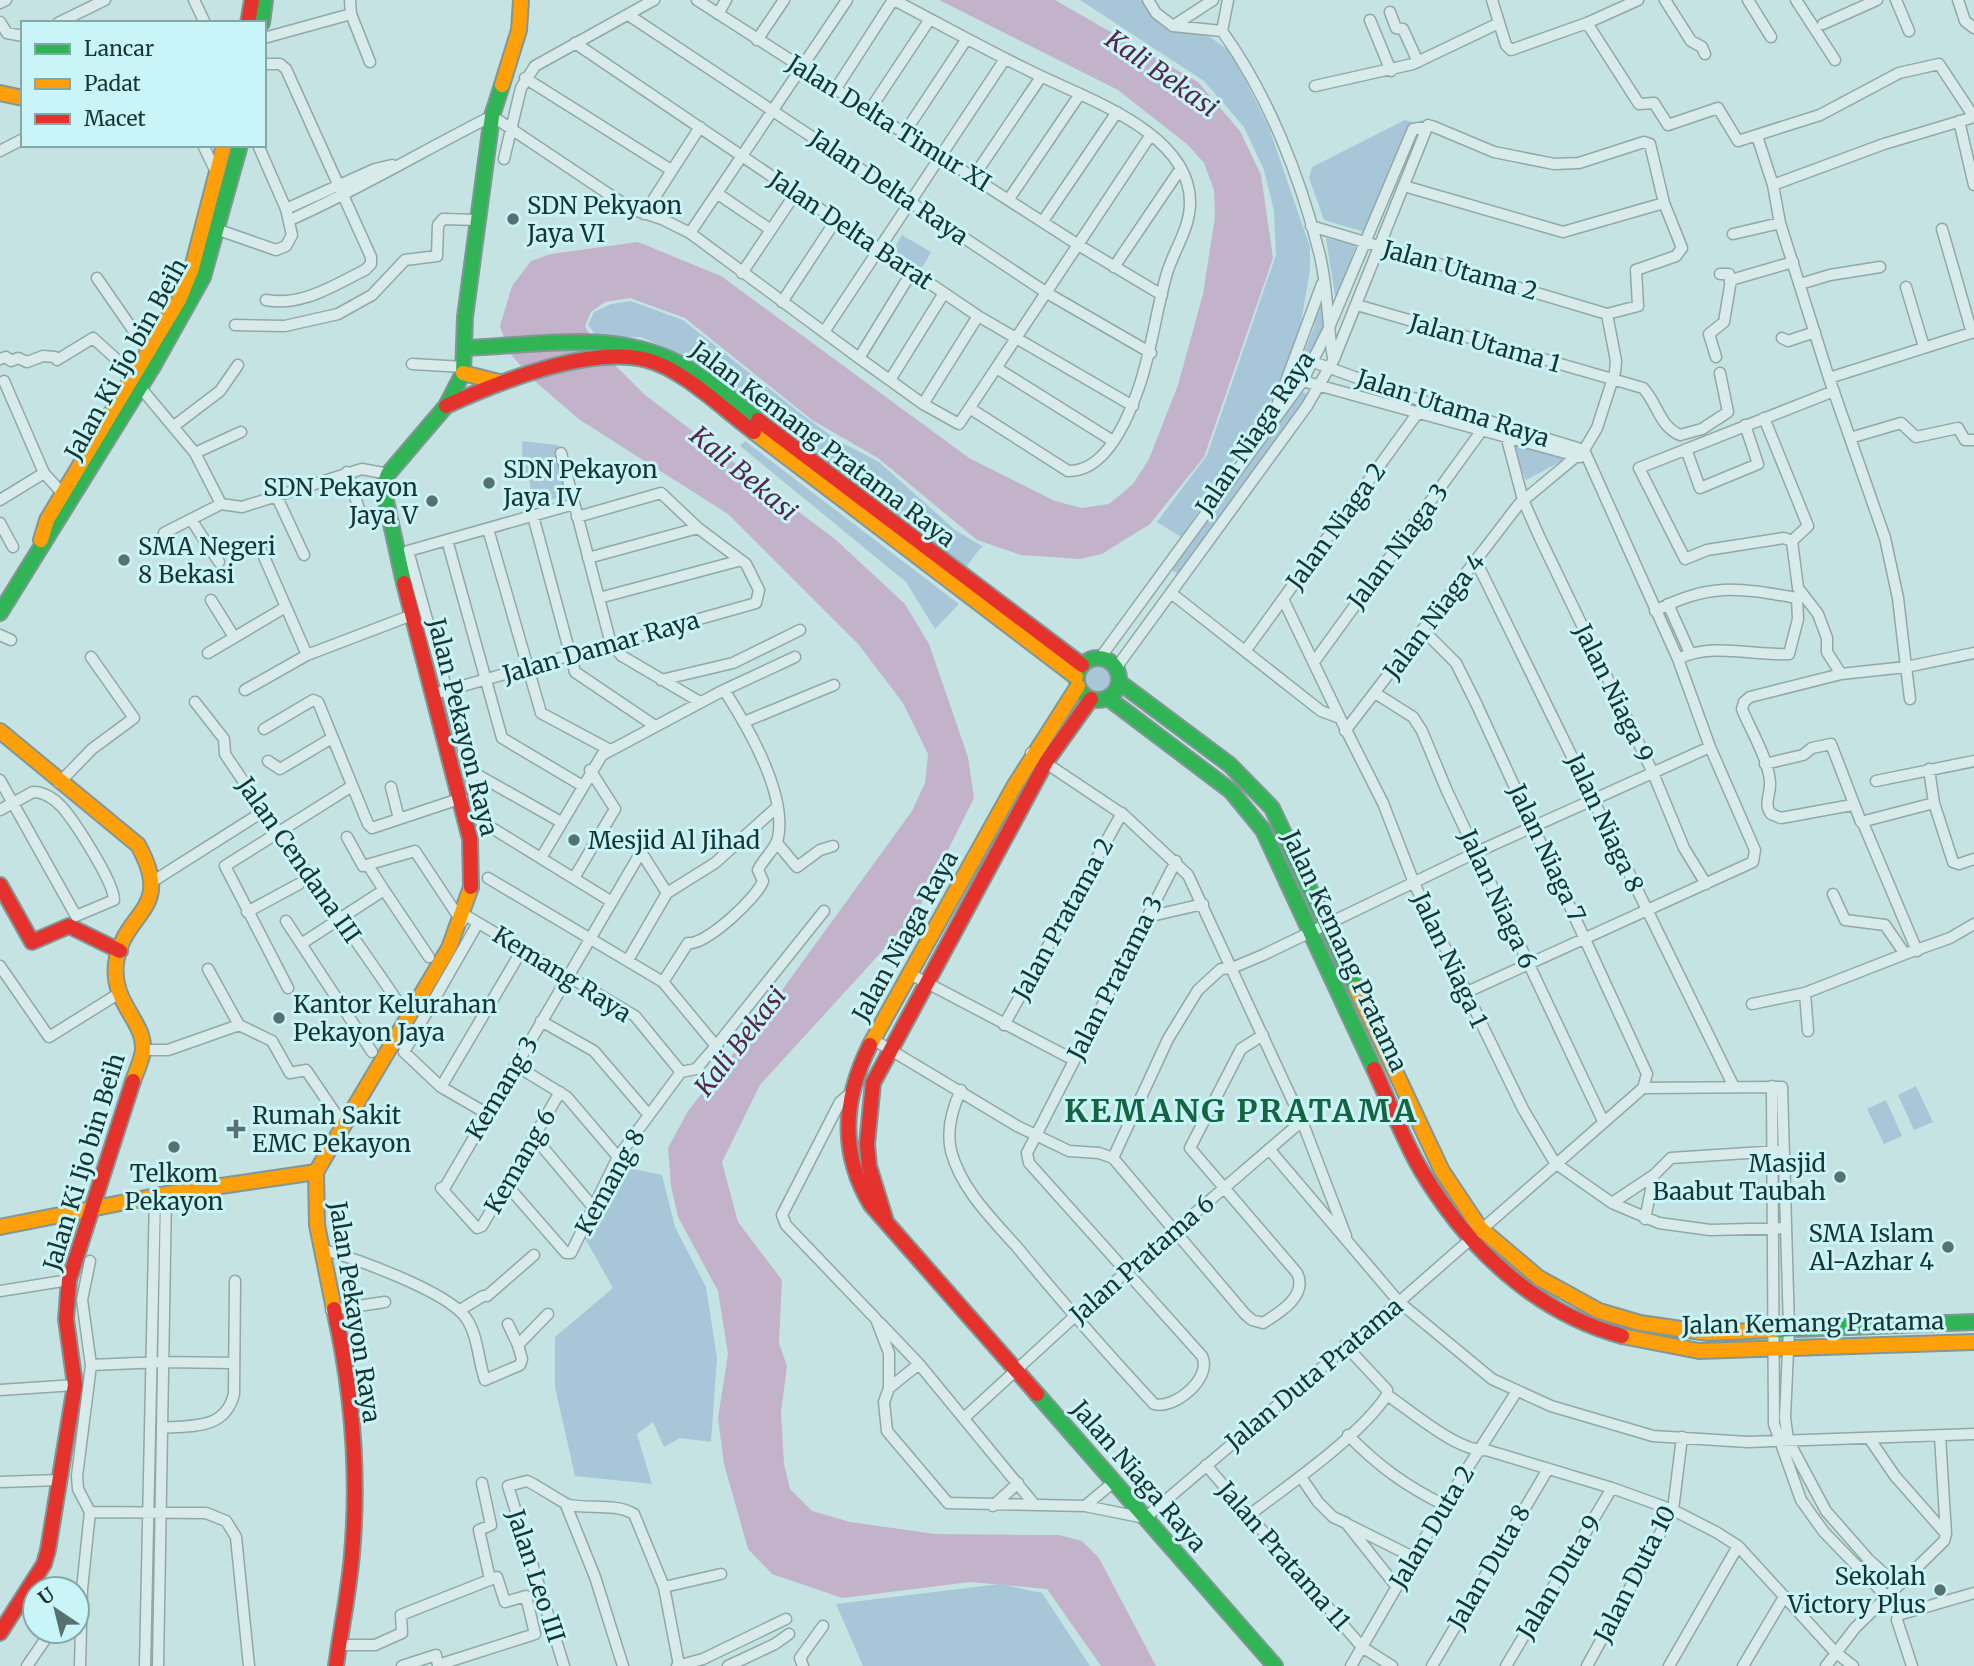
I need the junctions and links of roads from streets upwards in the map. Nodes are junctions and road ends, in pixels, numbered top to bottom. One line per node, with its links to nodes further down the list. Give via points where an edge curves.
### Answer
1 (6, 0): 25 (street)
2 (105, 0): 32 (street)
3 (194, 0): 33 (street)
4 (251, 0): 34 (street)
5 (265, 0): 35 (street)
6 (350, 0): 27 (street)
7 (521, 0): 68 (street, via 516,48)
8 (654, 0): 29 (street)
9 (697, 0): 28 (street, Jalan Delta Timur XI)
10 (726, 0): 28 (street)
11 (785, 0): 47 (street)
12 (847, 0): 56 (street)
13 (894, 0): 30 (street); 61 (street)
14 (1148, 0): 40 (street)
15 (1213, 0): 40 (street)
16 (1228, 0): 43 (street)
17 (1492, 0): 37 (street)
18 (1638, 0): 38 (street)
19 (1665, 0): 50 (street, via 1691,41)
20 (1748, 0): 46 (street)
21 (1796, 0): 52 (street)
22 (1877, 0): 39 (street)
23 (1896, 0): 42 (street)
24 (1958, 0): 41 (street, via 1965,20)
25 (0, 3)
26 (1390, 12): 54 (street)
27 (351, 14): 45 (street); 53 (street)
28 (718, 15): 47 (street, Jalan Delta Timur XI)
29 (630, 16): 49 (street); 65 (street, Jalan Delta Raya)
30 (930, 19): 48 (street); 66 (street)
31 (1370, 20): 57 (street)
32 (62, 21)
33 (204, 21)
34 (248, 21)
35 (262, 21)
36 (0, 22): 44 (street, via 7,33)
37 (1499, 23): 38 (street, via 1511,50); 54 (street)
38 (1587, 23): 75 (street, via 1639,104 1654,103 1666,125 1718,108 1737,141)
39 (1823, 24)
40 (1173, 26): 43 (street)
41 (1974, 28)
42 (1909, 30)
43 (1222, 31): 104 (street, via 1270,117)
44 (21, 36)
45 (266, 37)
46 (1771, 37)
47 (757, 40): 56 (street, Jalan Delta Timur XI)
48 (966, 40): 51 (street); 73 (street)
49 (575, 43): 59 (street, via 535,66); 71 (street, Jalan Delta Barat)
50 (1706, 54)
51 (1005, 59): 58 (street); 82 (street)
52 (1835, 60)
53 (370, 62)
54 (1418, 62): 57 (street)
55 (266, 64): 92 (street, via 286,69)
56 (800, 67): 61 (street, Jalan Delta Timur XI); 65 (street)
57 (1391, 71): 60 (street)
58 (1041, 77): 63 (street); 88 (street)
59 (525, 78): 72 (street); 86 (street)
60 (1315, 86)
61 (835, 90): 66 (street, Jalan Delta Timur XI)
62 (0, 93): 64 (street)
63 (1080, 94): 67 (street); 95 (street)
64 (21, 98)
65 (773, 110): 83 (street); 96 (street, Jalan Delta Raya)
66 (869, 111): 73 (street, Jalan Delta Timur XI)
67 (1117, 112): 74 (street); 102 (street)
68 (492, 116): 72 (street); 92 (street); 100 (street)
69 (1959, 121): 75 (street, via 1974,117 1939,64 1899,73 1820,114); 89 (street); 90 (street)
70 (1428, 125): 91 (street, Jalan Niaga Raya); 97 (street, via 1494,152 1554,164 1579,163 1647,142); 110 (street, via 1411,131)
71 (700, 127): 83 (street, Jalan Delta Barat); 86 (street)
72 (509, 129): 84 (street); 99 (street)
73 (905, 132): 82 (street, Jalan Delta Timur XI)
74 (1150, 136): 85 (street); 111 (street)
75 (1757, 136): 90 (street)
76 (21, 140): 81 (street)
77 (204, 147): 87 (street)
78 (224, 147): 87 (street, Jalan Ki Ijo bin Beih)
79 (239, 147): 105 (street, Jalan Ki Ijo bin Beih)
80 (259, 147): 98 (street)
81 (0, 151)
82 (941, 155): 88 (street, Jalan Delta Timur XI); 96 (street)
83 (744, 156): 93 (street); 94 (street, Jalan Delta Barat)
84 (504, 159)
85 (1181, 168): 115 (street); 127 (street, via 1188,187 1189,214)
86 (671, 170): 99 (street)
87 (217, 175): 143 (street, Jalan Ki Ijo bin Beih, via 192,268)
88 (974, 176): 95 (street, Jalan Delta Timur XI)
89 (1974, 184)
90 (1773, 185): 103 (street)
91 (1404, 186): 97 (street, via 1563,232); 112 (street, Jalan Niaga Raya)
92 (343, 190): 98 (street); 128 (street, via 371,264 310,296 288,303)
93 (718, 194): 107 (street); 108 (street)
94 (795, 194): 101 (street, Jalan Delta Barat); 107 (street)
95 (1009, 199): 102 (street, Jalan Delta Timur XI)
96 (909, 202): 113 (street); 126 (street, Jalan Delta Raya)
97 (1664, 203): 131 (street, via 1682,248 1676,256 1636,271 1638,306)
98 (288, 214): 105 (street, via 292,235 286,246 276,250)
99 (644, 214): 108 (street)
100 (478, 220): 133 (street, via 443,219 438,225 437,256 405,260 373,295 338,314 285,326); 141 (street)
101 (836, 220): 113 (street, Jalan Delta Barat); 129 (street)
102 (1042, 221): 111 (street, Jalan Delta Timur XI)
103 (1780, 223): 109 (street); 114 (street)
104 (1311, 226): 110 (street, Jalan Utama 2); 121 (street)
105 (216, 229): 143 (street, Jalan Ki Ijo bin Beih, via 203,277)
106 (1942, 229): 137 (street)
107 (771, 230): 118 (street)
108 (690, 233): 118 (street)
109 (1733, 234)
110 (1363, 242): 112 (street, Jalan Utama 2); 134 (street)
111 (1080, 246): 115 (street, Jalan Delta Timur XI); 126 (street)
112 (1380, 247): 130 (street, Jalan Niaga Raya); 131 (street, Jalan Utama 2)
113 (879, 248): 117 (street, Jalan Delta Barat); 135 (street)
114 (1793, 262): 122 (street); 123 (street)
115 (1114, 267): 127 (street, Jalan Delta Timur XI)
116 (1880, 267): 123 (street)
117 (913, 270): 125 (street, Jalan Delta Barat); 145 (street)
118 (742, 273): 129 (street)
119 (1720, 274): 122 (street, via 1729,274)
120 (97, 278): 143 (street)
121 (1323, 280): 134 (street); 154 (street)
122 (1730, 282): 144 (street, via 1724,322 1709,334)
123 (1800, 285): 136 (street)
124 (1906, 287): 140 (street)
125 (944, 293): 132 (street, Jalan Delta Barat); 156 (street)
126 (1047, 293): 139 (street); 142 (street, Jalan Delta Raya)
127 (1162, 295): 142 (street)
128 (266, 300)
129 (782, 302): 135 (street)
130 (1357, 305): 148 (street, Jalan Niaga Raya); 157 (street, Jalan Utama 1)
131 (1608, 314): 157 (street, via 1616,361)
132 (978, 316): 139 (street, Jalan Delta Barat); 165 (street)
133 (235, 325)
134 (1328, 330): 147 (street); 148 (street)
135 (824, 332): 145 (street)
136 (1815, 332): 138 (street, via 1788,341); 155 (street)
137 (1973, 332): 140 (street)
138 (1782, 338)
139 (1018, 340): 151 (street); 167 (street, Jalan Delta Barat)
140 (1924, 347): 155 (street)
141 (465, 348): 152 (street); 241 (street, Jalan Kemang Pratama Raya, via 608,341 655,351 688,368)
142 (1151, 353): 167 (street)
143 (153, 357): 161 (street, Jalan Ki Ijo bin Beih)
144 (1716, 357)
145 (859, 358): 156 (street)
146 (0, 359): 161 (street, via 34,361 43,356 57,360 93,338)
147 (1313, 362): 148 (street, Jalan Utama Raya); 160 (street)
148 (1331, 363): 162 (street, Jalan Niaga Raya); 164 (street, Jalan Utama Raya)
149 (238, 365): 173 (street, via 220,391)
150 (412, 365): 152 (street)
151 (998, 369): 168 (street); 179 (street)
152 (463, 370): 159 (street, Jalan Kemang Pratama Raya); 166 (street)
153 (1720, 373): 157 (street, Jalan Utama 1, via 1728,412 1688,435 1673,432 1662,422 1643,388)
154 (1288, 377): 160 (street); 171 (street)
155 (1829, 378): 163 (street)
156 (890, 380): 165 (street)
157 (1613, 380): 183 (street)
158 (4, 381): 185 (street)
159 (501, 382): 166 (street, Jalan Kemang Pratama Raya); 241 (street, Jalan Kemang Pratama Raya, via 611,354 649,360 677,374)
160 (1302, 382): 162 (street); 171 (street)
161 (136, 385): 173 (street); 187 (street, Jalan Ki Ijo bin Beih); 203 (street, Jalan Ki Ijo bin Beih, via 73,499)
162 (1318, 386): 169 (street); 211 (street, Jalan Niaga Raya)
163 (1834, 391): 170 (street); 177 (street)
164 (1425, 401): 169 (street, Jalan Niaga 2); 183 (street, Jalan Utama Raya)
165 (923, 404): 168 (street, via 958,424)
166 (446, 406): 186 (street)
167 (1133, 406): 179 (street)
168 (971, 409): 179 (street, via 1068,471 1087,466)
169 (1419, 412): 174 (street); 213 (street, Jalan Niaga 2)
170 (1764, 418): 172 (street); 202 (street, via 1808,526)
171 (1270, 422): 234 (street, Jalan Niaga Raya)
172 (1745, 425): 180 (street); 180 (street, via 1758,464 1700,488)
173 (174, 426): 181 (street)
174 (1482, 430): 176 (street); 236 (street, Jalan Niaga 3)
175 (241, 432): 181 (street)
176 (1506, 435): 183 (street); 190 (street, Jalan Niaga 9)
177 (1850, 438): 178 (street, via 1901,423 1916,437 1958,428 1965,440); 237 (street, via 1889,553)
178 (1974, 440)
179 (1113, 441)
180 (1686, 449): 202 (street, via 1639,468 1684,558 1707,550 1784,538)
181 (195, 453): 191 (street)
182 (561, 453): 192 (street)
183 (1583, 455): 190 (street, Jalan Niaga 4); 217 (street)
184 (347, 472): 186 (street, via 362,468); 188 (street); 193 (street)
185 (44, 473): 187 (street); 189 (street)
186 (388, 474): 219 (street, Jalan Pekayon Raya, via 384,498)
187 (63, 494): 203 (street, Jalan Ki Ijo bin Beih, via 47,520)
188 (276, 495): 191 (street, via 242,507); 206 (street)
189 (0, 500)
190 (1523, 500): 210 (street, Jalan Niaga 4); 271 (street, Jalan Niaga 9)
191 (221, 504): 196 (street)
192 (574, 504): 194 (street); 195 (street)
193 (360, 512)
194 (533, 516): 199 (street); 231 (street)
195 (577, 517): 198 (street, via 661,493); 207 (street)
196 (192, 521): 200 (street); 209 (street)
197 (0, 523): 204 (street)
198 (698, 528): 207 (street); 208 (street)
199 (488, 529): 201 (street); 238 (street)
200 (164, 533)
201 (447, 540): 242 (street); 247 (street, via 408,551)
202 (1792, 541): 239 (street, via 1798,588 1818,614 1827,652)
203 (41, 545): 218 (street, Jalan Ki Ijo bin Beih)
204 (13, 547)
205 (261, 550): 216 (street)
206 (304, 555)
207 (588, 558): 212 (street)
208 (738, 561): 212 (street); 225 (street, Jalan Damar Raya, via 752,571 759,590 757,603)
209 (219, 562)
210 (1476, 562): 221 (street, Jalan Niaga 4); 279 (street, Jalan Niaga 8)
211 (1171, 593): 226 (street); 240 (street, Jalan Niaga Raya)
212 (599, 598): 225 (street)
213 (1283, 599): 226 (street, Jalan Niaga 2); 236 (street, Jalan Niaga 1)
214 (211, 600): 223 (street)
215 (1668, 604): 217 (street); 228 (street); 228 (street, via 1709,590 1797,598 1798,620 1789,654 1706,649)
216 (284, 608): 223 (street); 230 (street)
217 (1655, 611): 235 (street)
218 (0, 613)
219 (412, 615): 230 (street); 247 (street, Jalan Pekayon Raya)
220 (800, 630): 243 (street, via 733,663)
221 (1424, 631): 248 (street, Jalan Niaga 4); 290 (street, Jalan Niaga 7, via 1456,663)
222 (0, 635): 224 (street)
223 (234, 638): 227 (street)
224 (11, 640)
225 (611, 644): 231 (street, Jalan Damar Raya); 243 (street)
226 (1245, 650): 254 (street, via 1321,711)
227 (208, 653)
228 (1690, 653): 235 (street)
229 (1974, 653): 237 (street)
230 (307, 655): 245 (street)
231 (569, 656): 238 (street, Jalan Damar Raya); 256 (street, via 581,678)
232 (91, 657): 274 (street, via 134,718 92,749)
233 (795, 657): 246 (street)
234 (1101, 658): 240 (street, Jalan Kemang Pratama); 241 (street)
235 (1678, 659): 261 (street)
236 (1314, 662): 254 (street, Jalan Niaga 1)
237 (1906, 667): 239 (street); 251 (street)
238 (527, 668): 242 (street, Jalan Damar Raya); 262 (street, via 541,713)
239 (1841, 674): 267 (street, via 1744,702 1742,709)
240 (1117, 675): 249 (street); 320 (street, Jalan Kemang Pratama, via 1254,786 1285,832)
241 (1079, 676): 250 (street); 263 (street, Jalan Niaga Raya)
242 (486, 680): 247 (street, Jalan Damar Raya); 275 (street, via 502,738)
243 (661, 680): 253 (street)
244 (834, 685): 255 (street)
245 (245, 690)
246 (722, 691): 253 (street); 255 (street)
247 (439, 693): 269 (street); 278 (street, Jalan Pekayon Raya)
248 (1375, 693): 259 (street, Jalan Niaga 4); 295 (street, Jalan Niaga 6, via 1418,724)
249 (1108, 698): 250 (street); 321 (street, Jalan Kemang Pratama, via 1231,791 1250,812)
250 (1091, 699): 266 (street, Jalan Niaga Raya)
251 (1910, 699)
252 (195, 702): 285 (street, Jalan Cendana III, via 223,738 225,754)
253 (700, 702): 256 (street)
254 (1340, 718): 259 (street, Jalan Niaga 1)
255 (744, 722): 283 (street, via 766,765)
256 (655, 726): 262 (street)
257 (264, 729): 260 (street, via 313,700 320,706)
258 (0, 731): 274 (street)
259 (1345, 731): 303 (street, Jalan Niaga 1, via 1383,803)
260 (332, 738): 264 (street, via 280,769); 276 (street)
261 (1710, 747): 271 (street); 305 (street, via 1755,850 1753,862)
262 (610, 750): 270 (street)
263 (1031, 753): 266 (street); 335 (street, Jalan Niaga Raya)
264 (268, 761)
265 (1974, 761): 268 (street)
266 (1046, 762): 286 (street); 339 (street, Jalan Niaga Raya)
267 (1765, 764): 282 (street, via 1831,744); 282 (street, via 1770,782 1766,804 1778,818)
268 (1929, 769): 273 (street); 281 (street)
269 (469, 770): 288 (street); 296 (street, via 479,820)
270 (590, 770): 275 (street); 301 (street, via 615,809)
271 (1653, 773): 279 (street); 305 (street, Jalan Niaga 9, via 1679,839)
272 (0, 780): 280 (street)
273 (1876, 781)
274 (60, 783): 302 (street, via 138,845)
275 (582, 785): 288 (street)
276 (352, 786): 287 (street, via 372,828); 291 (street)
277 (391, 788): 287 (street)
278 (462, 798): 287 (street); 317 (street, Jalan Pekayon Raya, via 473,876)
279 (1595, 799): 290 (street); 314 (street, Jalan Niaga 8)
280 (13, 801): 280 (street, via 76,916 114,900 96,860 55,800 33,792); 284 (street)
281 (1934, 803): 289 (street); 297 (street, via 1953,862)
282 (1852, 805): 289 (street)
283 (776, 808): 293 (street, via 780,824); 308 (street, via 715,863)
284 (0, 810)
285 (264, 811): 291 (street, Jalan Cendana III); 302 (street)
286 (1122, 813): 298 (street); 348 (street, Jalan Pratama 2)
287 (399, 819)
288 (561, 822): 296 (street)
289 (1863, 823): 327 (street)
290 (1535, 826): 295 (street); 323 (street, Jalan Niaga 7)
291 (277, 831): 313 (street, via 225,866); 315 (street, Jalan Cendana III)
292 (347, 837): 299 (street, via 360,863)
293 (777, 843): 294 (street, via 797,867); 338 (street, via 761,862 758,870 763,881 755,897 700,941 688,943)
294 (833, 846)
295 (1477, 852): 303 (street); 331 (street, Jalan Niaga 6)
296 (541, 858): 301 (street)
297 (1974, 859)
298 (1176, 861): 311 (street); 316 (street, Jalan Pratama 3)
299 (369, 867): 307 (street); 317 (street, via 415,851)
300 (488, 878): 322 (street)
301 (574, 878): 310 (street)
302 (155, 880): 326 (street, via 152,895)
303 (1414, 883): 320 (street); 341 (street, Jalan Niaga 1)
304 (299, 884): 313 (street)
305 (1706, 884): 314 (street)
306 (0, 885): 326 (street, via 32,942 69,926)
307 (384, 890): 315 (street); 329 (street)
308 (667, 893): 310 (street, Kemang 3, via 641,852); 330 (street)
309 (1833, 894): 328 (street, via 1845,920 1885,925)
310 (612, 902): 322 (street, Kemang 3)
311 (1203, 904): 316 (street); 333 (street)
312 (824, 911): 352 (street, Kemang 8)
313 (247, 912): 340 (street)
314 (1648, 912): 323 (street); 359 (street, Jalan Niaga 8)
315 (341, 917): 324 (street); 345 (street, Jalan Cendana III)
316 (1147, 917): 356 (street, Jalan Pratama 3)
317 (468, 920): 325 (street, Kemang Raya); 345 (street, Jalan Pekayon Raya); 361 (street, via 404,1052)
318 (286, 921): 324 (street)
319 (1974, 924): 327 (street)
320 (1328, 925): 321 (street); 391 (street, Jalan Kemang Pratama, via 1442,1171)
321 (1313, 932): 333 (street); 395 (street, Jalan Kemang Pratama, via 1420,1168)
322 (590, 938): 330 (street); 336 (street, Kemang 3)
323 (1587, 940): 331 (street); 362 (street, Jalan Niaga 7, via 1647,1073)
324 (301, 944): 355 (street)
325 (522, 950): 336 (street, Kemang Raya); 361 (street)
326 (120, 951): 343 (street, via 115,979)
327 (1917, 951): 328 (street)
328 (1905, 954): 342 (street)
329 (429, 957)
330 (628, 960): 338 (street)
331 (1529, 965): 341 (street); 369 (street, Jalan Niaga 6)
332 (0, 966): 337 (street)
333 (1232, 968): 350 (street); 377 (street, via 1221,969 1186,1007)
334 (208, 969): 347 (street)
335 (910, 974): 339 (street); 351 (street, Jalan Niaga Raya)
336 (568, 976): 346 (street, Kemang 3); 358 (street, Kemang Raya, via 635,1016)
337 (4, 981): 343 (street, via 49,1037)
338 (663, 982): 352 (street)
339 (926, 982): 348 (street); 353 (street, Jalan Niaga Raya)
340 (288, 988)
341 (1467, 992): 378 (street, Jalan Niaga 1, via 1523,1109)
342 (1805, 993): 344 (street); 349 (street)
343 (118, 994): 354 (street, Jalan Ki Ijo bin Beih, via 141,1033)
344 (1752, 1004)
345 (408, 1017): 370 (street, Jalan Pekayon Raya)
346 (541, 1020): 357 (street, Kemang 3); 367 (street, via 594,1051)
347 (239, 1024): 354 (street, via 169,1050); 370 (street, via 272,1041 290,1073 306,1070)
348 (1004, 1025): 356 (street)
349 (1808, 1031)
350 (1263, 1035): 368 (street); 382 (street, via 1241,1049 1190,1143 1191,1153)
351 (874, 1040): 353 (street); 365 (street, Jalan Niaga Raya)
352 (716, 1046): 358 (street, Kemang 8, via 696,1069)
353 (890, 1048): 363 (street); 388 (street, Jalan Niaga Raya, via 873,1083 867,1144)
354 (143, 1050): 385 (street, Jalan Ki Ijo bin Beih)
355 (372, 1052)
356 (1072, 1059): 371 (street, Jalan Pratama 3)
357 (515, 1065): 364 (street); 366 (street, Kemang 3)
358 (681, 1072): 367 (street, Kemang 8)
359 (1733, 1085): 360 (street); 362 (street)
360 (1772, 1086): 374 (street); 375 (street, via 1783,1088)
361 (441, 1087): 366 (street)
362 (1643, 1088): 369 (street, Jalan Duta Pratama)
363 (961, 1090): 371 (street); 409 (street, via 950,1118 949,1138 963,1180)
364 (560, 1091): 372 (street, Kemang 6); 376 (street)
365 (852, 1092): 388 (street, Jalan Niaga Raya, via 847,1136 851,1168 871,1205); 410 (street, via 840,1102 782,1215 786,1225)
366 (486, 1113): 390 (street, Kemang 3, via 445,1187 440,1188)
367 (648, 1115): 376 (street, Kemang 8)
368 (1302, 1121): 373 (street, Jalan Pratama 6); 396 (street)
369 (1603, 1121): 378 (street, Jalan Duta Pratama)
370 (342, 1124): 379 (street, Jalan Pekayon Raya)
371 (1037, 1135): 377 (street, via 1069,1151); 400 (street, Jalan Pratama 3, via 1027,1153 1029,1163)
372 (534, 1137): 381 (street, Kemang 6); 386 (street)
373 (1269, 1149): 382 (street, Jalan Pratama 6); 396 (street)
374 (1772, 1150): 375 (street); 380 (street, via 1678,1157 1664,1163); 393 (street)
375 (1784, 1151): 392 (street)
376 (618, 1157): 386 (street, Kemang 8)
377 (1113, 1158): 394 (street)
378 (1555, 1163): 384 (street, Jalan Niaga 1); 391 (street, Jalan Duta Pratama)
379 (316, 1172): 383 (street); 397 (street, Jalan Pekayon Raya, via 313,1199)
380 (1654, 1175): 384 (street); 387 (street)
381 (506, 1184): 386 (street, Kemang 8, via 566,1253 570,1254); 390 (street, Kemang 6)
382 (1224, 1189): 394 (street, Jalan Pratama 6); 394 (street, via 1297,1273 1301,1288 1290,1301 1263,1323 1252,1320)
383 (160, 1195): 385 (street); 418 (street); 419 (street)
384 (1612, 1203): 387 (street, Jalan Niaga 1)
385 (93, 1207): 389 (street); 401 (street, Jalan Ki Ijo bin Beih)
386 (593, 1207)
387 (1645, 1219): 393 (street, Jalan Niaga 1, via 1684,1228)
388 (886, 1220): 423 (street, Jalan Niaga Raya)
389 (0, 1227)
390 (477, 1228)
391 (1479, 1228): 395 (street, Jalan Duta Pratama); 413 (street, Jalan Kemang Pratama, via 1539,1278 1599,1311 1673,1330)
392 (1786, 1228): 393 (street, Jalan Niaga 1); 413 (street)
393 (1773, 1229): 413 (street)
394 (1175, 1231): 400 (street, Jalan Pratama 6)
395 (1467, 1239): 405 (street, Jalan Duta Pratama); 417 (street, Jalan Kemang Pratama, via 1514,1283 1576,1322 1665,1348 1699,1352)
396 (1349, 1243): 405 (street)
397 (321, 1249): 406 (street, Jalan Pekayon Raya); 407 (street, via 358,1259)
398 (534, 1255): 407 (street, via 487,1296)
399 (90, 1261): 422 (street, via 82,1300)
400 (1126, 1274): 409 (street, Jalan Pratama 6); 409 (street, via 1205,1362 1202,1376 1172,1404 1154,1404)
401 (69, 1280): 403 (street); 424 (street, Jalan Ki Ijo bin Beih, via 66,1319)
402 (235, 1281): 420 (street)
403 (0, 1292)
404 (385, 1302): 406 (street)
405 (1399, 1303): 416 (street, Jalan Duta Pratama); 427 (street, via 1480,1371)
406 (331, 1310): 475 (street, Jalan Pekayon Raya, via 346,1376 354,1497 351,1566)
407 (460, 1310): 415 (street, via 471,1329 485,1380 520,1365)
408 (548, 1314): 415 (street)
409 (1074, 1317): 423 (street, Jalan Pratama 6)
410 (876, 1319): 421 (street); 425 (street, via 889,1353)
411 (1974, 1322): 413 (street, Jalan Kemang Pratama)
412 (508, 1324): 415 (street)
413 (1783, 1329): 417 (street)
414 (1974, 1342): 417 (street, Jalan Kemang Pratama)
415 (519, 1345)
416 (1345, 1345): 428 (street); 438 (street, Jalan Duta Pratama)
417 (1782, 1348): 436 (street)
418 (149, 1362): 419 (street); 422 (street); 454 (street)
419 (162, 1362): 420 (street); 430 (street)
420 (233, 1363): 430 (street, via 231,1405 217,1421)
421 (919, 1364): 425 (street); 429 (street)
422 (91, 1365): 453 (street, via 77,1476)
423 (1017, 1371): 429 (street, Jalan Pratama 6); 442 (street, Jalan Niaga Raya)
424 (75, 1385): 426 (street); 441 (street, Jalan Ki Ijo bin Beih)
425 (889, 1388): 450 (street, via 884,1421 890,1438 941,1498 956,1504)
426 (0, 1390)
427 (1517, 1391): 434 (street, via 1551,1406 1653,1436); 437 (street, Jalan Duta 2)
428 (1387, 1395): 432 (street); 437 (street)
429 (964, 1418): 445 (street)
430 (162, 1428): 455 (street)
431 (1974, 1434): 433 (street)
432 (1348, 1436): 440 (street); 449 (street, via 1378,1466)
433 (1940, 1436): 435 (street); 459 (street)
434 (1682, 1437): 436 (street); 452 (street, Jalan Duta 10)
435 (1869, 1438): 436 (street); 459 (street)
436 (1783, 1440): 466 (street, via 1826,1511); 470 (street, via 1795,1488 1810,1514)
437 (1478, 1451): 439 (street); 449 (street, Jalan Duta 2)
438 (1206, 1465): 456 (street, Jalan Pratama 11); 457 (street, Jalan Duta Pratama)
439 (1548, 1469): 446 (street); 496 (street, Jalan Duta 8)
440 (1301, 1476): 456 (street); 458 (street, via 1318,1502)
441 (60, 1480): 443 (street); 473 (street, Jalan Ki Ijo bin Beih, via 44,1564)
442 (1115, 1481): 451 (street); 457 (street, Jalan Niaga Raya)
443 (0, 1482)
444 (482, 1483): 464 (street, via 491,1525 480,1530)
445 (1018, 1483): 447 (street); 450 (street)
446 (1612, 1488): 452 (street); 497 (street, Jalan Duta 9)
447 (1034, 1504): 450 (street); 451 (street)
448 (566, 1505): 467 (street, via 634,1514); 488 (street, Jalan Leo III, via 527,1481 508,1486); 489 (street, via 596,1577)
449 (1444, 1505): 461 (street, Jalan Duta 2)
450 (993, 1506)
451 (1085, 1506): 457 (street)
452 (1673, 1510): 460 (street); 498 (street, Jalan Duta 10)
453 (90, 1512): 454 (street); 463 (street)
454 (148, 1512): 455 (street); 483 (street)
455 (160, 1512): 484 (street); 485 (street, via 219,1516 233,1529)
456 (1249, 1515): 478 (street, Jalan Pratama 11)
457 (1146, 1518): 493 (street, Jalan Niaga Raya)
458 (1346, 1523): 461 (street); 465 (street)
459 (1946, 1534): 466 (street)
460 (1738, 1546): 469 (street); 499 (street)
461 (1413, 1557): 465 (street, Jalan Duta 2)
462 (721, 1574): 467 (street)
463 (81, 1575)
464 (490, 1579): 475 (street, via 401,1615 402,1633 375,1645); 487 (street, via 497,1577 505,1602 526,1596 535,1634 438,1665 436,1655)
465 (1396, 1586): 478 (street, Jalan Duta 2)
466 (1898, 1586): 470 (street)
467 (664, 1587): 490 (street)
468 (1974, 1593): 503 (street, via 1898,1615)
469 (1784, 1597): 479 (street); 500 (street)
470 (1887, 1597): 479 (street)
471 (786, 1619): 480 (street)
472 (823, 1626): 492 (street, via 800,1658)
473 (0, 1633)
474 (789, 1634): 491 (street)
475 (339, 1644): 486 (street, Jalan Pekayon Raya)
476 (41, 1645): 481 (street)
477 (80, 1645): 482 (street)
478 (1362, 1647): 494 (street, Jalan Duta 2); 495 (street, Jalan Pratama 11)
479 (1835, 1652): 501 (street); 502 (street)
480 (705, 1663): 490 (street)
481 (27, 1666)
482 (80, 1666)
483 (145, 1666)
484 (158, 1666)
485 (249, 1666)
486 (336, 1666)
487 (402, 1666)
488 (564, 1666)
489 (623, 1666)
490 (678, 1666)
491 (728, 1666)
492 (803, 1666)
493 (1275, 1666)
494 (1351, 1666)
495 (1391, 1666)
496 (1432, 1666)
497 (1506, 1666)
498 (1587, 1666)
499 (1669, 1666)
500 (1743, 1666)
501 (1826, 1666)
502 (1853, 1666)
503 (1912, 1666)

